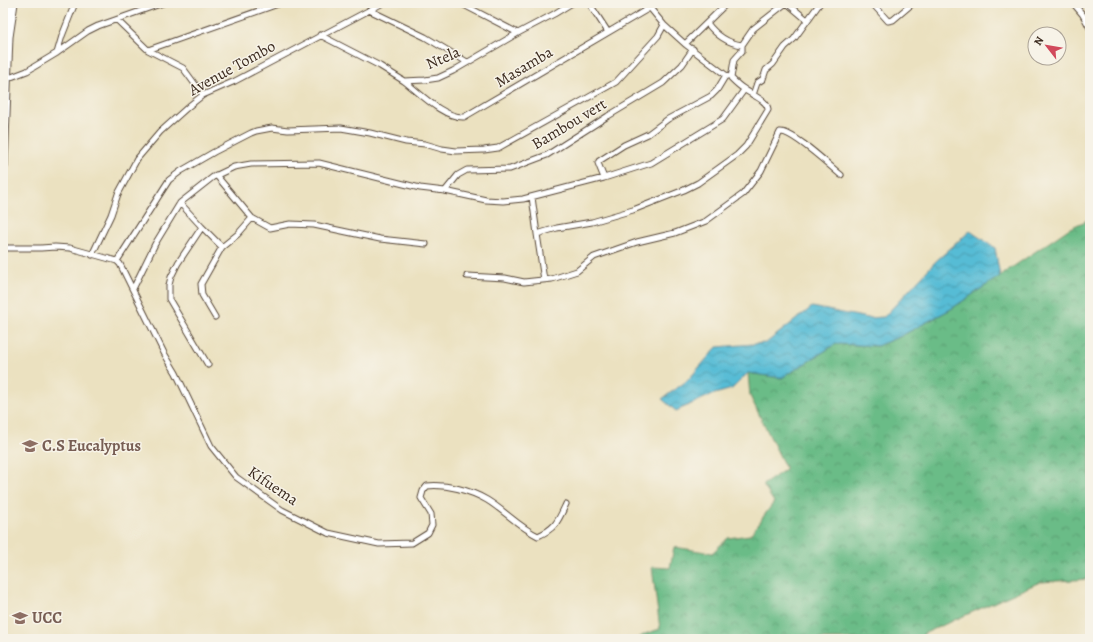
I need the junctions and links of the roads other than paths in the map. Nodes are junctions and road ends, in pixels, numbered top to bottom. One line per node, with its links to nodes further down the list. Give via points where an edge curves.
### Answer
1 (13, 3): 26 (highway)
2 (75, 3): 31 (street)
3 (163, 3): 18 (street)
4 (280, 3): 30 (street)
5 (383, 3): 17 (street, Avenue Tombo)
6 (460, 3): 24 (street)
7 (589, 3): 23 (street)
8 (658, 3): 16 (street, Masamba)
9 (727, 3): 20 (street)
10 (787, 3): 19 (street); 28 (street, via 758,24)
11 (820, 3): 19 (street)
12 (872, 3): 13 (street, via 888,20 893,20)
13 (913, 3)
14 (1073, 3): 22 (street)
15 (568, 4): 24 (street, Ntela)
16 (650, 8): 21 (street); 23 (street, Masamba)
17 (369, 10): 25 (street, Avenue Tombo); 32 (street, via 425,37)
18 (117, 20): 30 (street); 31 (street, via 88,31)
19 (807, 20): 39 (street, via 766,70)
20 (707, 23): 27 (street); 28 (street, via 717,35)
21 (664, 25): 27 (street); 55 (street, via 658,36 616,82 498,148 456,151 342,128 272,128 256,131 171,178)
22 (1090, 28)
23 (608, 32): 36 (street, Masamba, via 464,117 452,116 443,111)
24 (518, 33): 32 (street, Ntela)
25 (320, 35): 36 (street); 38 (street, Avenue Tombo, via 235,81)
26 (6, 37): 35 (highway)
27 (685, 44): 29 (street)
28 (742, 45): 34 (street, via 742,51 734,60)
29 (693, 49): 33 (street); 45 (street, Bambou vert, via 682,66 663,83 547,155 510,169 467,170 462,172)
30 (148, 50): 38 (street, via 183,68)
31 (57, 53): 35 (street, via 27,71)
32 (467, 62): 36 (street, Ntela, via 438,78)
33 (726, 75): 34 (street); 44 (street, via 711,96 599,161)
34 (731, 78): 37 (street)
35 (6, 79): 40 (highway)
36 (404, 81)
37 (744, 90): 39 (street); 44 (street, via 723,119 704,131 651,164)
38 (203, 95): 54 (street, Avenue Tombo, via 160,132 137,159 118,194)
39 (753, 95): 50 (street, via 765,103 768,110 746,146 698,183 633,210)
40 (4, 124): 41 (highway)
41 (3, 166)
42 (216, 175): 45 (street, via 234,167 252,164 319,163 420,188); 47 (street); 48 (street)
43 (841, 175): 57 (street, via 796,138 785,131 780,132 761,170 743,194 706,221 594,257 577,271)
44 (604, 178): 46 (street)
45 (445, 191): 46 (street, via 495,201)
46 (532, 197): 50 (street)
47 (180, 203): 49 (street); 58 (street, via 155,244)
48 (252, 218): 51 (street, via 270,228 290,224 314,225 380,239); 52 (street)
49 (202, 228): 52 (street); 60 (street, via 171,277 169,299)
50 (537, 234): 57 (street)
51 (426, 244)
52 (222, 247): 59 (street, via 201,284 202,295)
53 (3, 248): 54 (street, via 55,247 76,249)
54 (92, 255): 55 (street)
55 (117, 261): 58 (street, Kifuema)
56 (467, 276): 57 (street, via 524,282)
57 (544, 280)
58 (133, 289): 61 (street, Kifuema, via 211,446 236,477 282,510 328,533 379,544 412,543 428,534 432,525 431,514 421,498 422,491 427,486 435,485 458,488 486,500 538,536 550,530 558,521)
59 (215, 317)
60 (208, 365)
61 (566, 504)

